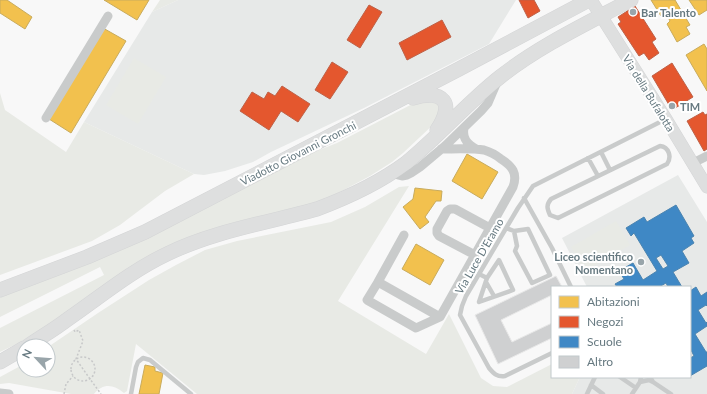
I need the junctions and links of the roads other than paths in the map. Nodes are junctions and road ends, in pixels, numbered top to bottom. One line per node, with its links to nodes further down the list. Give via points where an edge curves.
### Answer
1 (571, 0): 5 (street)
2 (590, 0): 5 (main road, Viadotto Giovanni Gronchi); 6 (street, Via della Bufalotta)
3 (631, 0): 6 (main road)
4 (108, 16): 9 (street)
5 (560, 16): 8 (main road, Viadotto Giovanni Gronchi)
6 (601, 16): 7 (main road, via 542,49); 10 (street, Via della Bufalotta)
7 (498, 78): 11 (street, via 488,103); 13 (main road)
8 (374, 113): 13 (main road, via 421,96 431,94 443,99 446,108 443,120); 33 (main road, Viadotto Giovanni Gronchi, via 137,236)
9 (46, 118)
10 (666, 119): 15 (lane, Via Luce D'Eramo); 18 (street, Via della Bufalotta)
11 (464, 128): 12 (street); 14 (street, via 465,140)
12 (441, 149): 14 (street); 20 (street, via 407,175)
13 (420, 150): 20 (main road)
14 (477, 150): 24 (street, via 491,153 509,164 515,178 513,187)
15 (601, 152): 17 (lane, Via Luce D'Eramo); 19 (lane)
16 (707, 156): 18 (street)
17 (588, 158): 21 (lane); 23 (lane, Via Luce D'Eramo, via 533,186)
18 (693, 163): 22 (street, Via della Bufalotta)
19 (610, 170): 21 (lane); 21 (lane, via 660,146 669,152 667,164 558,218 550,215 547,204 551,199)
20 (393, 172): 36 (main road, via 334,203 212,236 172,252 128,276)
21 (598, 176)
22 (707, 187)
23 (524, 198): 25 (lane, Via Luce D'Eramo); 32 (lane)
24 (490, 228): 28 (street); 28 (street, via 455,209 447,210 437,233)
25 (506, 228): 26 (lane); 29 (lane, Via Luce D'Eramo)
26 (514, 232): 26 (lane, via 528,228 550,275 532,283 515,251 517,246)
27 (404, 235): 31 (street)
28 (475, 255): 35 (street)
29 (479, 274): 30 (lane); 38 (lane, Via Luce D'Eramo, via 466,296 460,315 488,368 498,377 505,376)
30 (486, 280): 34 (lane); 34 (lane, via 479,302); 34 (lane, via 499,260 513,290)
31 (378, 282): 35 (street); 35 (street, via 367,300 416,328)
32 (571, 286)
33 (0, 290)
34 (494, 296)
35 (440, 317)
36 (40, 338)
37 (16, 353): 39 (main road)
38 (551, 353)
39 (0, 362)
40 (594, 378): 45 (lane)
41 (621, 378): 46 (lane)
42 (651, 378): 44 (lane)
43 (641, 379): 44 (lane); 46 (lane)
44 (653, 382): 54 (lane)
45 (591, 385): 51 (lane); 52 (lane)
46 (636, 388): 53 (lane)
47 (0, 393): 48 (street)
48 (9, 394)
49 (131, 394): 50 (lane, via 136,367 143,358 150,360)
50 (191, 394)
51 (587, 394)
52 (604, 394)
53 (632, 394)
54 (671, 394)

